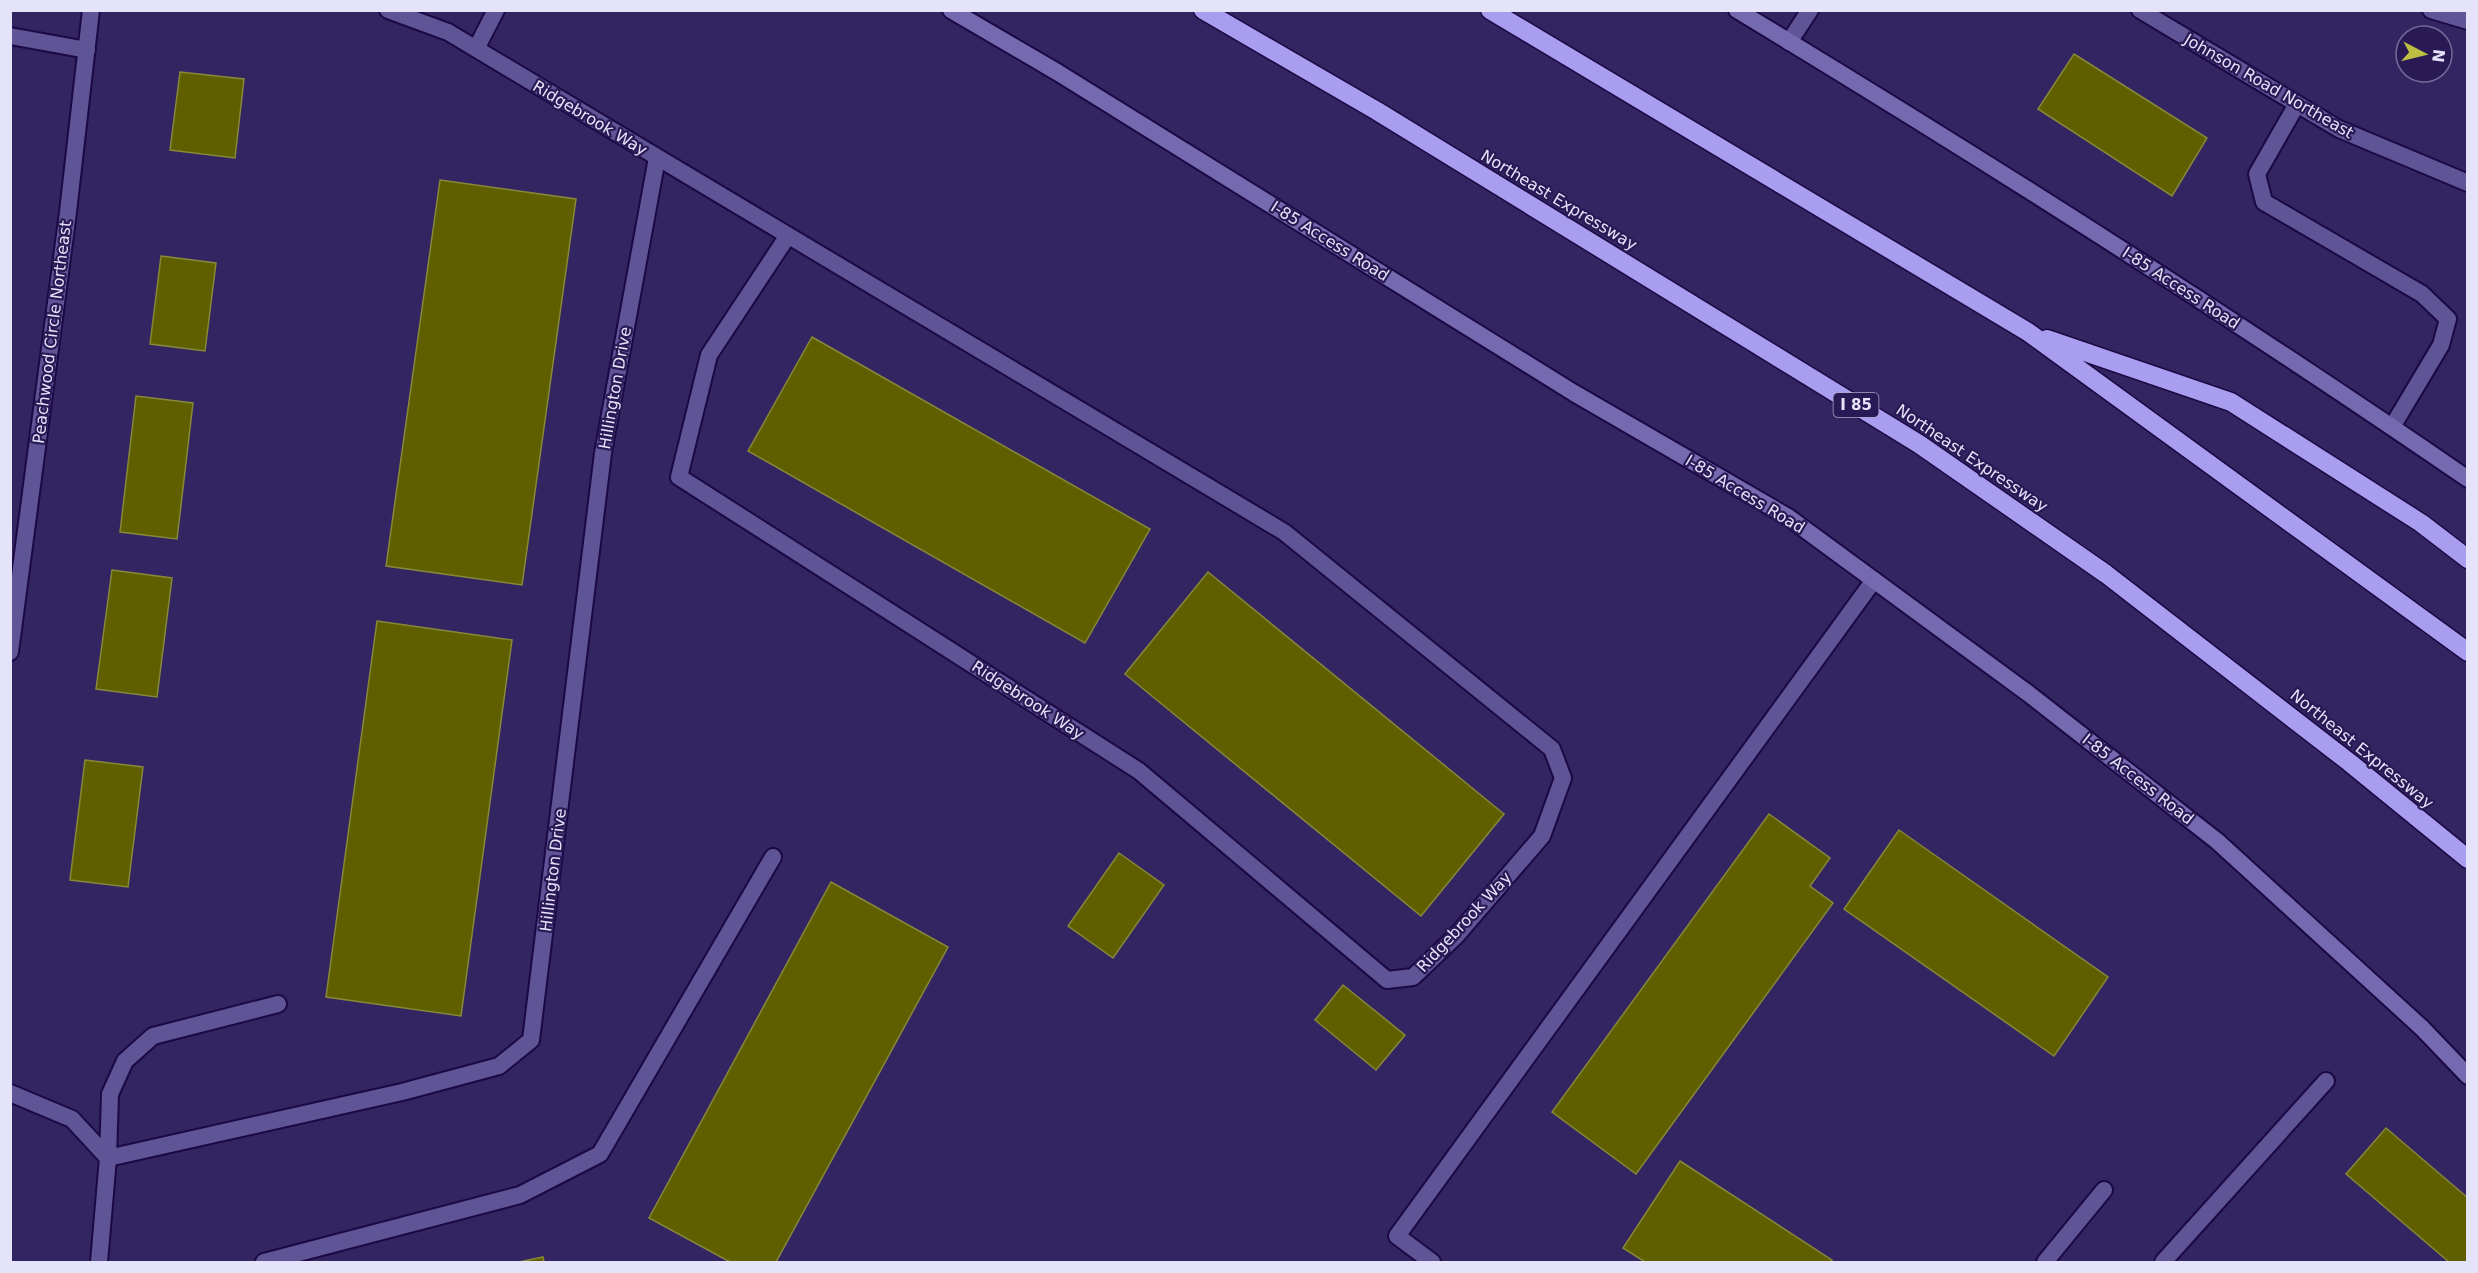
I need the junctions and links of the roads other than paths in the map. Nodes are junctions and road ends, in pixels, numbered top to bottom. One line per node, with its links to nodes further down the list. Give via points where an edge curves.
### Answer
1 (91, 10): 15 (street, Peachwood Circle Northeast)
2 (388, 10): 14 (street, Ridgebrook Way, via 448,32)
3 (496, 10): 14 (street)
4 (951, 10): 24 (main road, I-85 Access Road, via 1574,393 1788,517)
5 (1203, 10): 28 (highway, Northeast Expressway / I 85, via 1377,111 1919,444 2106,574)
6 (1490, 10): 20 (highway)
7 (1737, 10): 13 (main road, I-85 Access Road)
8 (1810, 10): 13 (street)
9 (2140, 10): 16 (street, Johnson Road Northeast)
10 (2431, 10): 11 (street)
11 (2468, 21)
12 (10, 36): 15 (street)
13 (1789, 42): 21 (main road, I-85 Access Road, via 2066,212)
14 (476, 49): 17 (street, Ridgebrook Way)
15 (87, 50): 25 (street, Peachwood Circle Northeast)
16 (2297, 104): 18 (street, Johnson Road Northeast, via 2339,129); 21 (street, via 2257,174 2264,202 2422,294 2448,319 2441,345)
17 (657, 158): 19 (street, Ridgebrook Way); 33 (street, Hillington Drive, via 603,453 531,1040 499,1066 402,1092)
18 (2468, 183)
19 (787, 237): 19 (street, Ridgebrook Way, via 1284,532 1552,749 1563,778 1542,836 1456,936 1413,977 1387,980 1139,771 679,477 709,355)
20 (2028, 332): 23 (highway, via 2231,402 2421,523); 26 (highway)
21 (2392, 427): 22 (main road, I-85 Access Road)
22 (2468, 479)
23 (2468, 559)
24 (1874, 580): 30 (main road, I-85 Access Road, via 2217,840 2422,1028); 37 (street, via 1397,1236)
25 (10, 652)
26 (2468, 652)
27 (773, 857): 36 (street, via 600,1154 520,1195)
28 (2468, 859)
29 (278, 1004): 33 (street, via 153,1036 125,1061 110,1094)
30 (2468, 1076)
31 (2326, 1081): 39 (street)
32 (10, 1093): 33 (street, via 72,1119)
33 (108, 1158): 35 (street)
34 (2104, 1190): 38 (street)
35 (99, 1263)
36 (264, 1263)
37 (1432, 1263)
38 (2045, 1263)
39 (2163, 1263)

